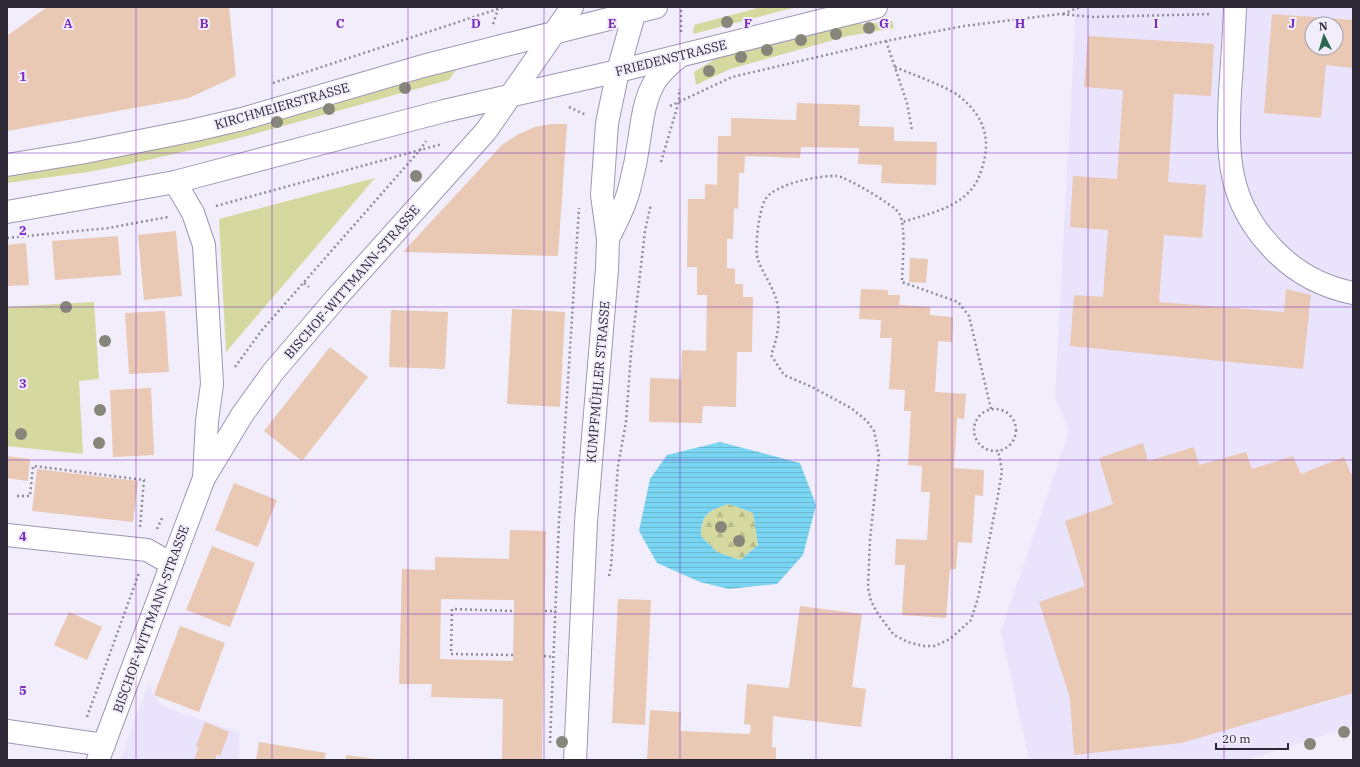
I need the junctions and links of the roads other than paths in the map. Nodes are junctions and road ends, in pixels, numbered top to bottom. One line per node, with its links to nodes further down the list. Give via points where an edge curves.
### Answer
1 (572, 7): 6 (street)
2 (656, 7): 5 (street)
3 (876, 7): 7 (street, FRIEDENSTRASSE)
4 (1235, 7): 14 (street, via 1228,125 1229,158 1239,198 1251,223 1284,260 1307,277 1341,291)
5 (635, 10): 6 (street); 8 (street, KUMPFMÜHLER STRASSE)
6 (554, 33): 9 (street); 10 (street, KIRCHMEIERSTRASSE, via 195,130)
7 (680, 56): 8 (street, FRIEDENSTRASSE); 13 (street, via 664,70 647,100 630,187)
8 (618, 71): 9 (street, FRIEDENSTRASSE); 13 (street, KUMPFMÜHLER STRASSE, via 607,123 602,195)
9 (512, 95): 11 (street); 15 (street, BISCHOF-WITTMANN-STRASSE, via 486,131 273,372 242,415)
10 (7, 165)
11 (175, 182): 12 (street); 15 (street, BISCHOF-WITTMANN-STRASSE, via 193,213 204,245 212,384)
12 (7, 212)
13 (608, 239): 20 (street, KUMPFMÜHLER STRASSE, via 586,522)
14 (1353, 293)
15 (204, 478): 17 (street, BISCHOF-WITTMANN-STRASSE)
16 (7, 535): 17 (street, via 143,550)
17 (170, 563): 19 (street, BISCHOF-WITTMANN-STRASSE)
18 (7, 731): 19 (street)
19 (101, 753)
20 (575, 760)

